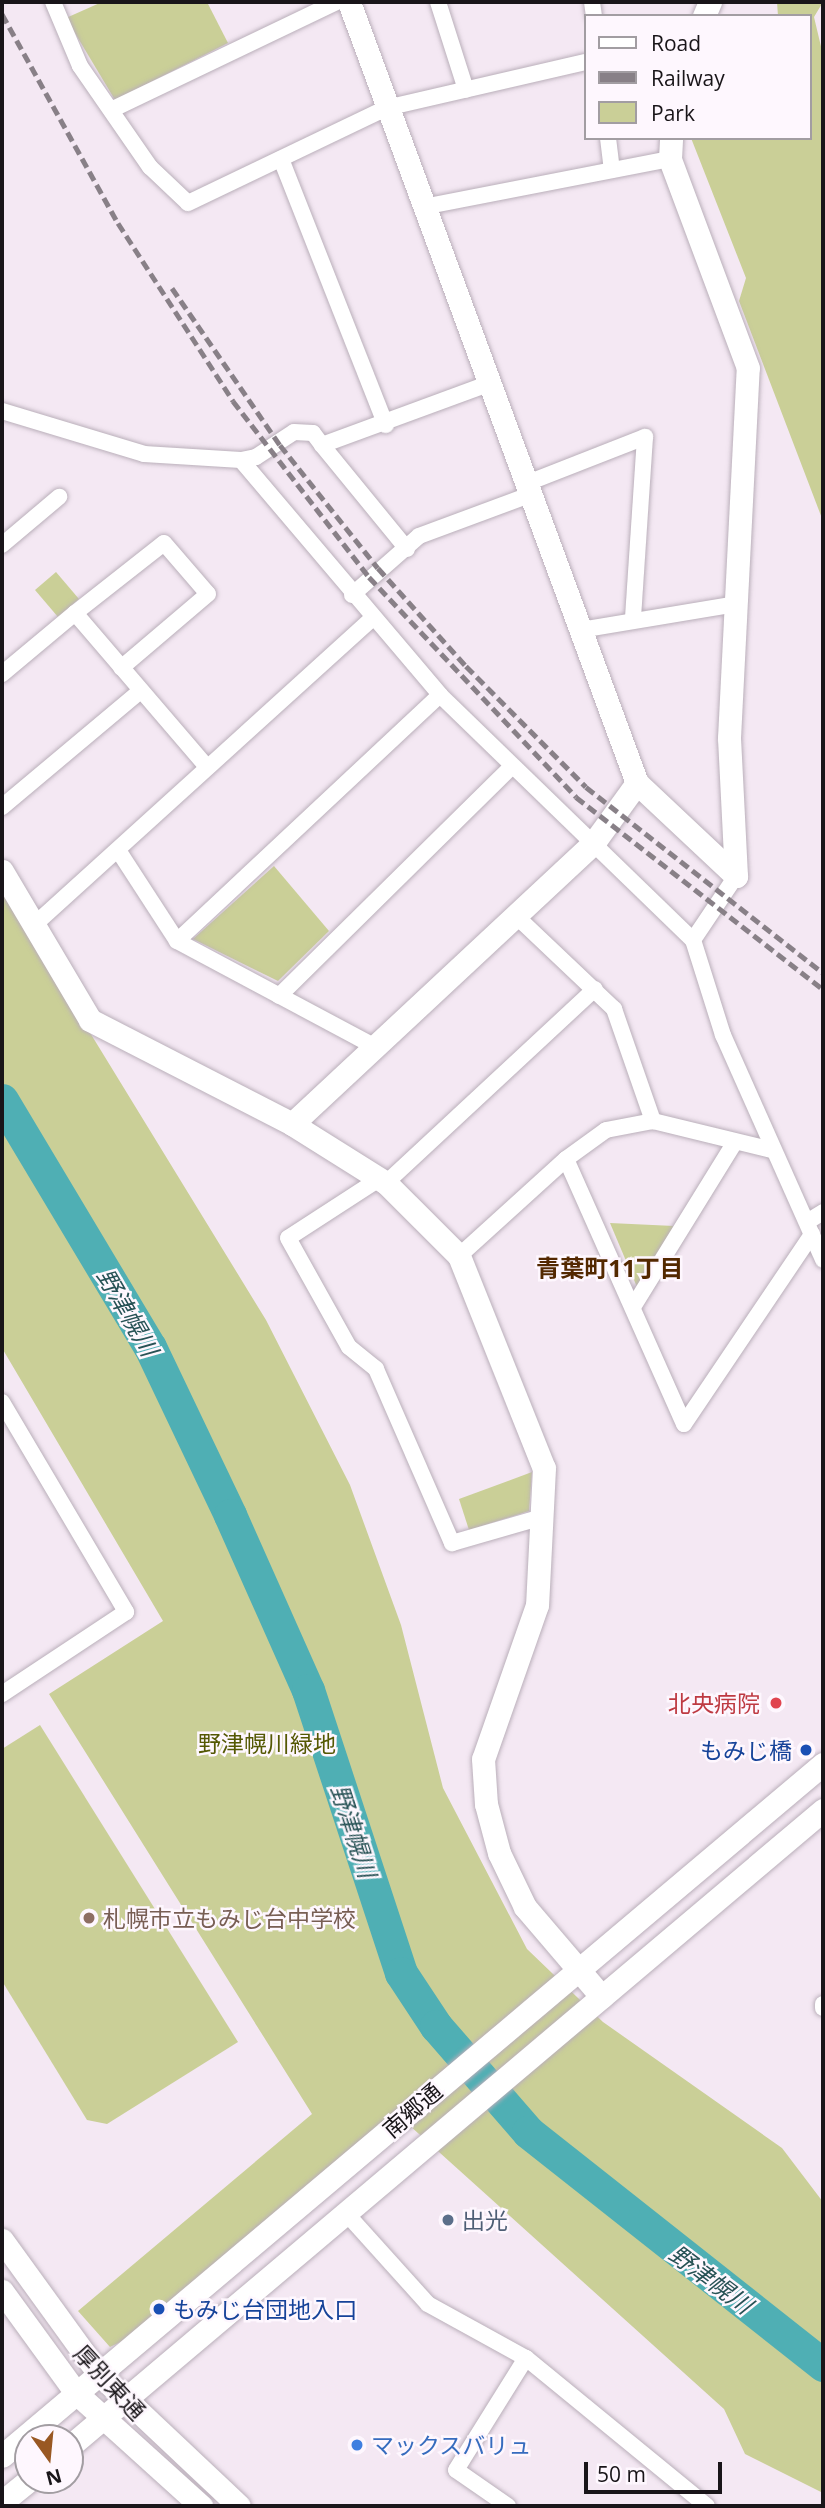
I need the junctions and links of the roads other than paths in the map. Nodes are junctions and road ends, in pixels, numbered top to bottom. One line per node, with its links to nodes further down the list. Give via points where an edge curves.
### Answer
1 (337, 2): 8 (street)
2 (349, 2): 7 (street)
3 (438, 2): 6 (street)
4 (59, 4): 8 (street, via 80,66)
5 (584, 62): 6 (street)
6 (466, 90): 7 (street)
7 (386, 108): 11 (street); 13 (street)
8 (111, 110): 11 (street, via 150,167 188,203)
9 (608, 140): 12 (street)
10 (671, 149): 12 (street); 25 (street, via 748,368)
11 (281, 159): 16 (street)
12 (612, 170): 13 (street)
13 (423, 207): 14 (street)
14 (488, 384): 16 (street); 19 (street)
15 (2, 411): 18 (street, via 144,454)
16 (386, 425): 17 (street)
17 (322, 445): 18 (street, via 313,433 294,432 256,457); 23 (street)
18 (241, 460): 24 (street)
19 (527, 489): 23 (street, via 419,536); 28 (street, via 645,437); 29 (street)
20 (60, 497): 21 (street)
21 (9, 531): 22 (street)
22 (2, 545)
23 (407, 549): 24 (street)
24 (352, 595): 27 (street)
25 (737, 604): 28 (street); 41 (street, via 729,738)
26 (75, 613): 30 (street); 30 (street, via 163,543 208,594); 31 (street)
27 (372, 619): 33 (street); 34 (street)
28 (633, 619): 29 (street)
29 (580, 630): 36 (street)
30 (121, 668): 32 (street)
31 (2, 674)
32 (140, 691): 34 (street); 37 (street)
33 (440, 695): 35 (street); 45 (street)
34 (207, 767): 39 (street)
35 (511, 767): 38 (street); 47 (street)
36 (637, 783): 38 (street); 41 (street)
37 (2, 807)
38 (595, 841): 42 (street); 44 (street)
39 (118, 850): 43 (street); 45 (street)
40 (2, 871): 43 (street)
41 (736, 876): 44 (street)
42 (516, 915): 46 (street); 48 (street)
43 (33, 926): 50 (street, via 90,1020)
44 (693, 940): 52 (street, via 723,1035)
45 (177, 941): 47 (street)
46 (595, 989): 49 (street, via 614,1009); 54 (street)
47 (279, 996): 48 (street)
48 (372, 1045): 50 (street)
49 (653, 1121): 51 (street); 53 (street, via 606,1130)
50 (292, 1124): 54 (street)
51 (735, 1142): 52 (street); 59 (street)
52 (772, 1150): 56 (street)
53 (566, 1159): 57 (street); 59 (street)
54 (383, 1181): 57 (street); 61 (street, via 288,1238 349,1347 376,1369 452,1543)
55 (823, 1212): 56 (street)
56 (809, 1228): 58 (street); 59 (street, via 684,1424)
57 (459, 1256): 61 (street, via 537,1439 544,1468)
58 (823, 1260)
59 (633, 1307)
60 (2, 1402): 62 (street, via 126,1612)
61 (542, 1517): 65 (street, via 537,1605 483,1759 485,1804 499,1853 525,1907)
62 (2, 1694)
63 (823, 1765): 65 (street, 南郷通)
64 (823, 1810): 66 (street, 南郷通)
65 (576, 1970): 66 (street); 71 (street, 南郷通)
66 (602, 1997): 67 (street, 南郷通)
67 (346, 2213): 70 (street, via 428,2304); 73 (street, 南郷通)
68 (2, 2240): 71 (street, 厚別東通)
69 (2, 2291): 72 (street, 厚別東通)
70 (526, 2358): 79 (street, via 456,2470); 80 (street)
71 (99, 2374): 72 (street, 南郷通); 73 (street, 厚別東通)
72 (76, 2393): 74 (street, 厚別東通); 76 (street, 南郷通)
73 (122, 2400): 74 (street, 南郷通); 78 (street, 厚別東通)
74 (101, 2418): 75 (street, 南郷通); 77 (street, 厚別東通)
75 (84, 2433)
76 (2, 2456)
77 (201, 2506)
78 (239, 2506)
79 (508, 2506)
80 (707, 2506)

